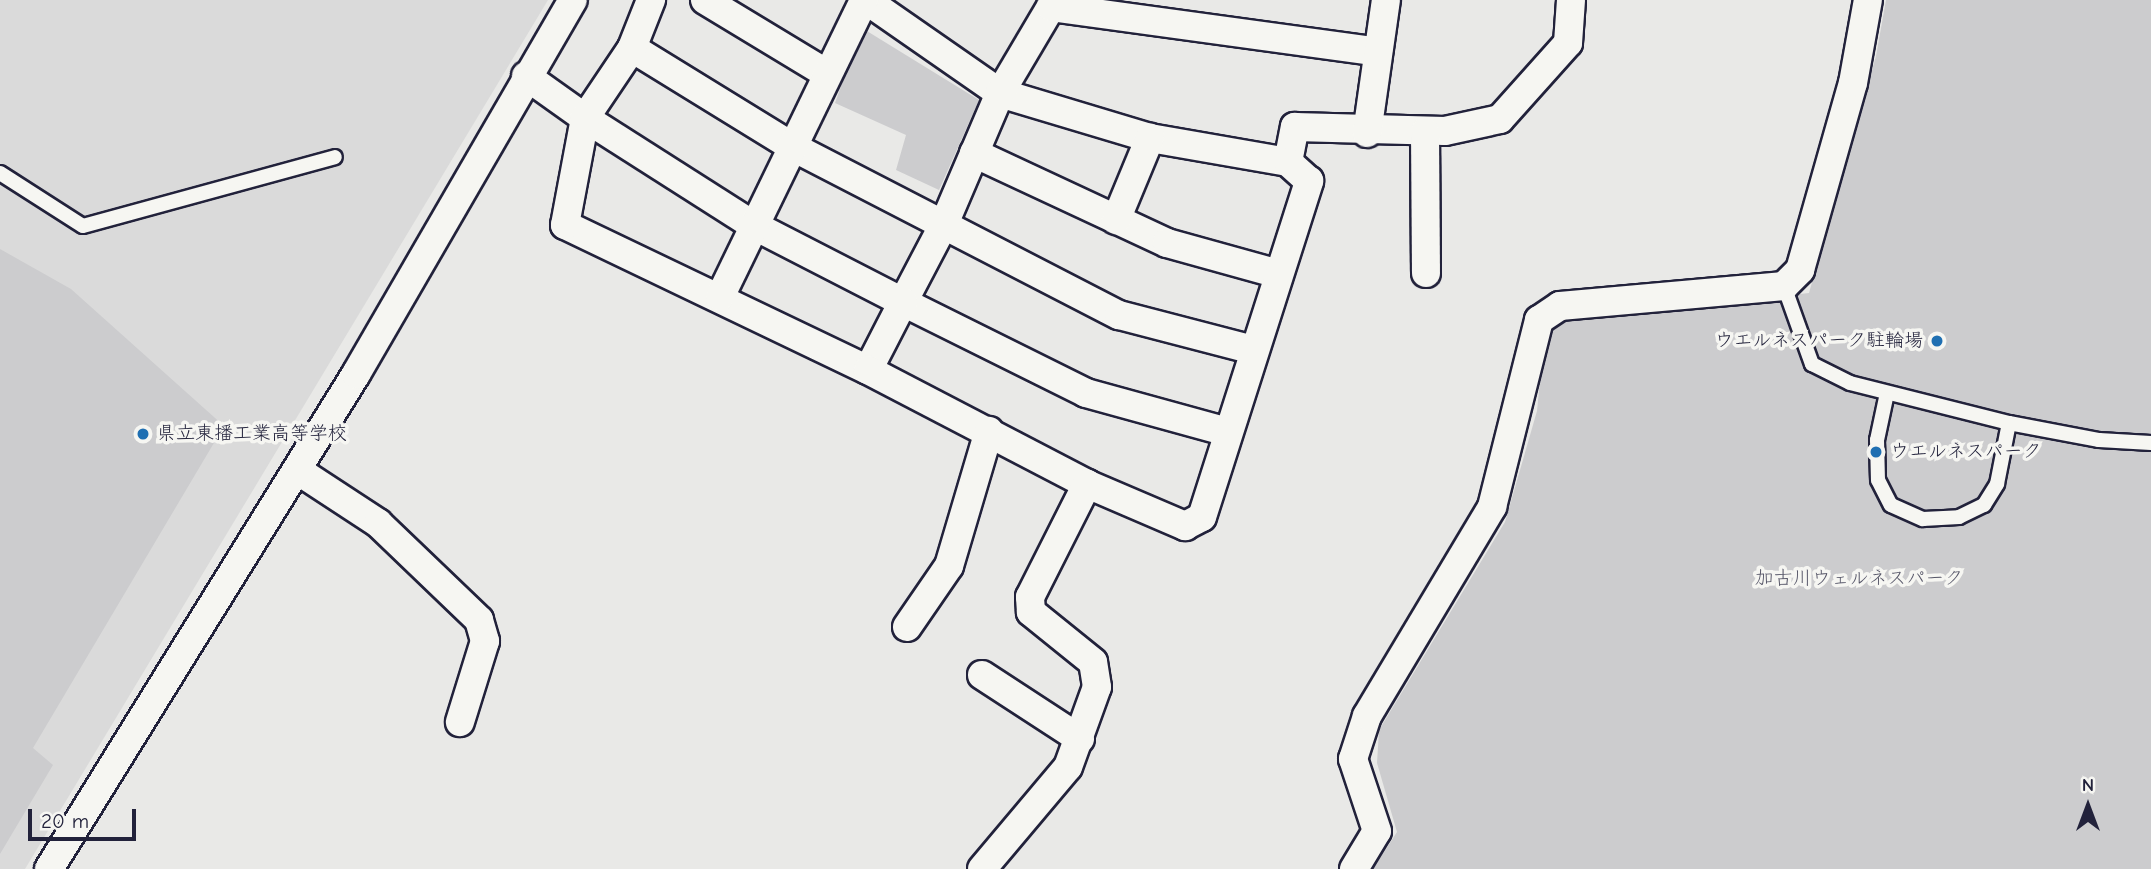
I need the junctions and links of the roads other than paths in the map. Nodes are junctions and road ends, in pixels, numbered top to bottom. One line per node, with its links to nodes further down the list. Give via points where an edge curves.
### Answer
1 (573, 0): 12 (street)
2 (651, 0): 9 (street)
3 (705, 0): 11 (street)
4 (865, 0): 11 (street); 13 (street)
5 (1386, 0): 10 (street)
6 (1571, 0): 16 (street, via 1569,43 1500,119)
7 (1868, 0): 28 (street, via 1853,83 1800,270)
8 (1053, 3): 10 (street); 13 (street)
9 (632, 48): 14 (street); 18 (street)
10 (1378, 52): 15 (street)
11 (827, 74): 18 (street)
12 (526, 76): 14 (street); 38 (street)
13 (1000, 93): 17 (street); 19 (street)
14 (585, 118): 25 (street); 29 (street, via 565,225)
15 (1367, 132): 16 (street); 21 (street, via 1295,127)
16 (1425, 132): 26 (street)
17 (1150, 138): 21 (street); 23 (street)
18 (791, 146): 24 (street); 25 (street)
19 (974, 153): 23 (street); 24 (street)
20 (335, 157): 22 (lane, via 83,226)
21 (1287, 162): 27 (street, via 1309,181)
22 (0, 173)
23 (1116, 220): 27 (street, via 1167,243)
24 (944, 224): 30 (street); 31 (street, via 1119,315)
25 (753, 225): 29 (street); 30 (street)
26 (1426, 273)
27 (1279, 274): 31 (street)
28 (1784, 286): 33 (lane, via 1812,364 1850,383); 46 (street, via 1560,306 1539,320 1492,507 1367,716 1353,759 1377,831)
29 (720, 296): 32 (street)
30 (903, 302): 32 (street); 36 (street, via 1086,394)
31 (1254, 350): 36 (street)
32 (868, 370): 35 (street)
33 (1887, 394): 34 (lane); 34 (lane, via 1877,440 1878,480 1891,505 1923,519 1959,517 1984,505 1997,484)
34 (2009, 424): 37 (lane, via 2099,440)
35 (989, 431): 39 (street); 40 (street, via 949,566)
36 (1228, 432): 39 (street, via 1202,517 1185,526)
37 (2151, 443)
38 (297, 470): 42 (street, via 378,523 479,620 485,641); 44 (street)
39 (1087, 484): 43 (street, via 1030,597 1031,612 1093,662 1097,673)
40 (907, 627)
41 (982, 676): 43 (street)
42 (460, 722)
43 (1080, 740): 45 (street, via 1068,767 1046,796)
44 (49, 869)
45 (982, 869)
46 (1354, 869)

